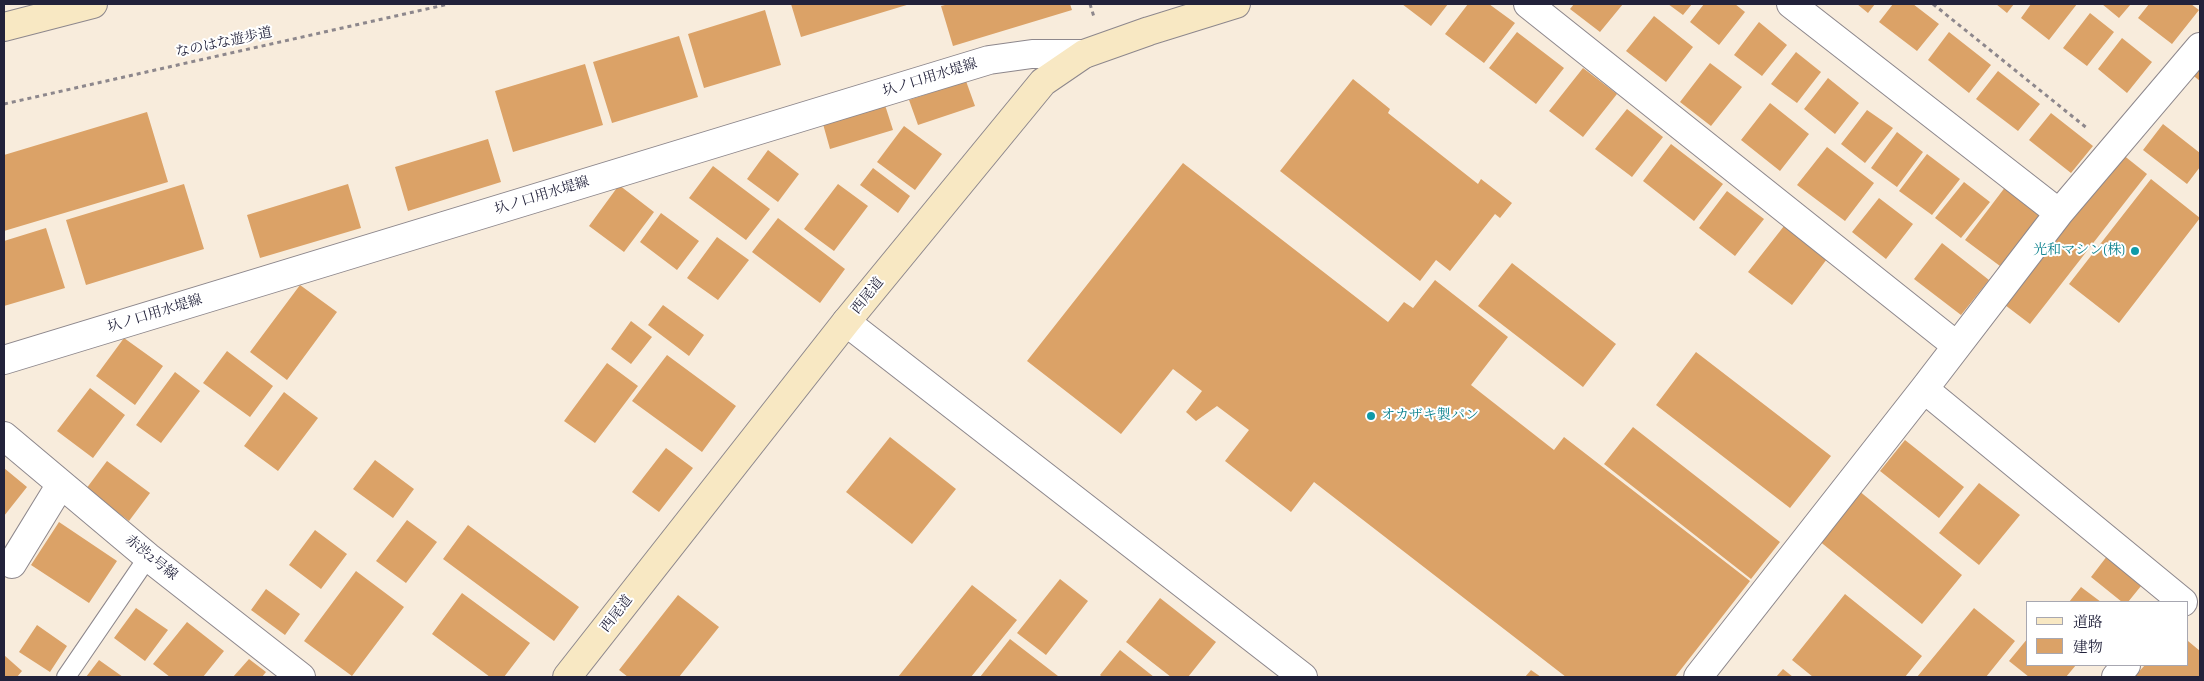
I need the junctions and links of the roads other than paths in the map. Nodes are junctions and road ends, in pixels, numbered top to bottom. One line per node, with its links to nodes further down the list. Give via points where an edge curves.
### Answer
1 (93, 4): 5 (street)
2 (1236, 4): 7 (street, 西尾道)
3 (1528, 4): 10 (street)
4 (1791, 4): 8 (street)
5 (4, 27)
6 (2200, 47): 8 (street)
7 (1084, 54): 9 (street, 西尾道, via 1043,82); 11 (street, 圦ノ口用水堤線, via 1032,54 989,60)
8 (2059, 213): 10 (street)
9 (846, 322): 23 (street, 西尾道); 24 (street)
10 (1957, 346): 12 (street)
11 (4, 360)
12 (1924, 389): 17 (street); 25 (street)
13 (4, 436): 14 (street, 赤渋2号線)
14 (61, 484): 15 (street, 赤渋2号線); 16 (street)
15 (148, 557): 21 (lane); 22 (street, 赤渋2号線)
16 (12, 564)
17 (2180, 601)
18 (2189, 608): 19 (street)
19 (2200, 616)
20 (2125, 666): 26 (street)
21 (66, 677)
22 (301, 677)
23 (567, 677)
24 (1303, 677)
25 (1698, 677)
26 (2116, 677)

